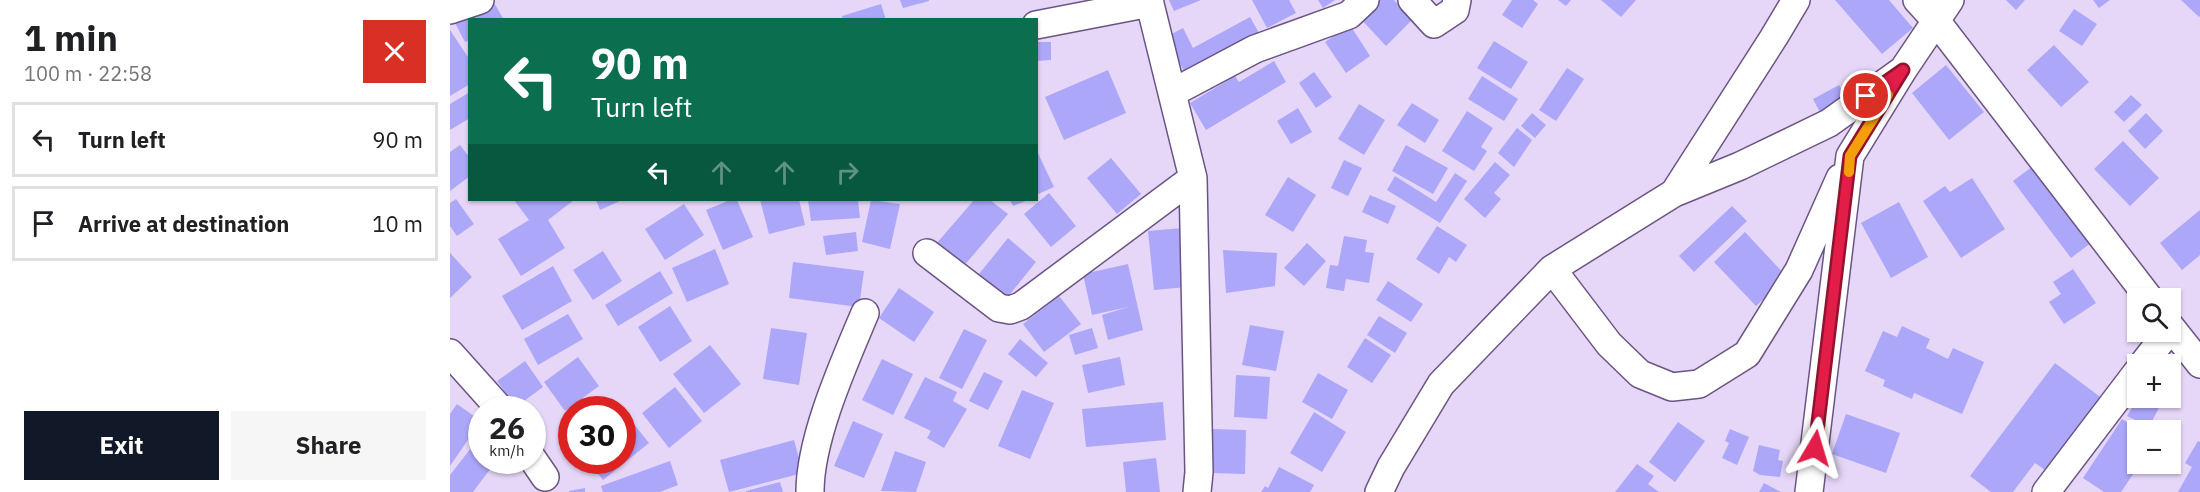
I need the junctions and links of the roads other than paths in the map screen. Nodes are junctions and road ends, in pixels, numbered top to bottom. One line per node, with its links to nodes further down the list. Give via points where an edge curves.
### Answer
1 (480, 0): 8 (street)
2 (1365, 0): 12 (street, via 1349,15 1255,49)
3 (1412, 0): 4 (street, via 1434,24 1455,9)
4 (1457, 0)
5 (1796, 0): 15 (street)
6 (1917, 0): 9 (street)
7 (1150, 1): 10 (street); 12 (street)
8 (450, 10)
9 (1944, 11): 11 (street); 18 (street)
10 (1038, 25)
11 (1903, 70): 13 (street); 15 (street, via 1829,123)
12 (1172, 93): 14 (street)
13 (1850, 156): 17 (street, via 1799,270 1747,354 1698,384 1672,387 1640,374 1609,344); 28 (street)
14 (1193, 178): 16 (street, via 1021,306 1010,310 999,308); 26 (street)
15 (1674, 193): 17 (street)
16 (927, 253)
17 (1552, 269): 27 (street, via 1440,384)
18 (2143, 288)
19 (865, 313): 25 (street, via 824,418)
20 (2181, 341): 22 (street)
21 (450, 353): 24 (street)
22 (2200, 364)
23 (2127, 385): 29 (street)
24 (488, 396)
25 (810, 492)
26 (1197, 492)
27 (1379, 492)
28 (1809, 492)
29 (2046, 492)

